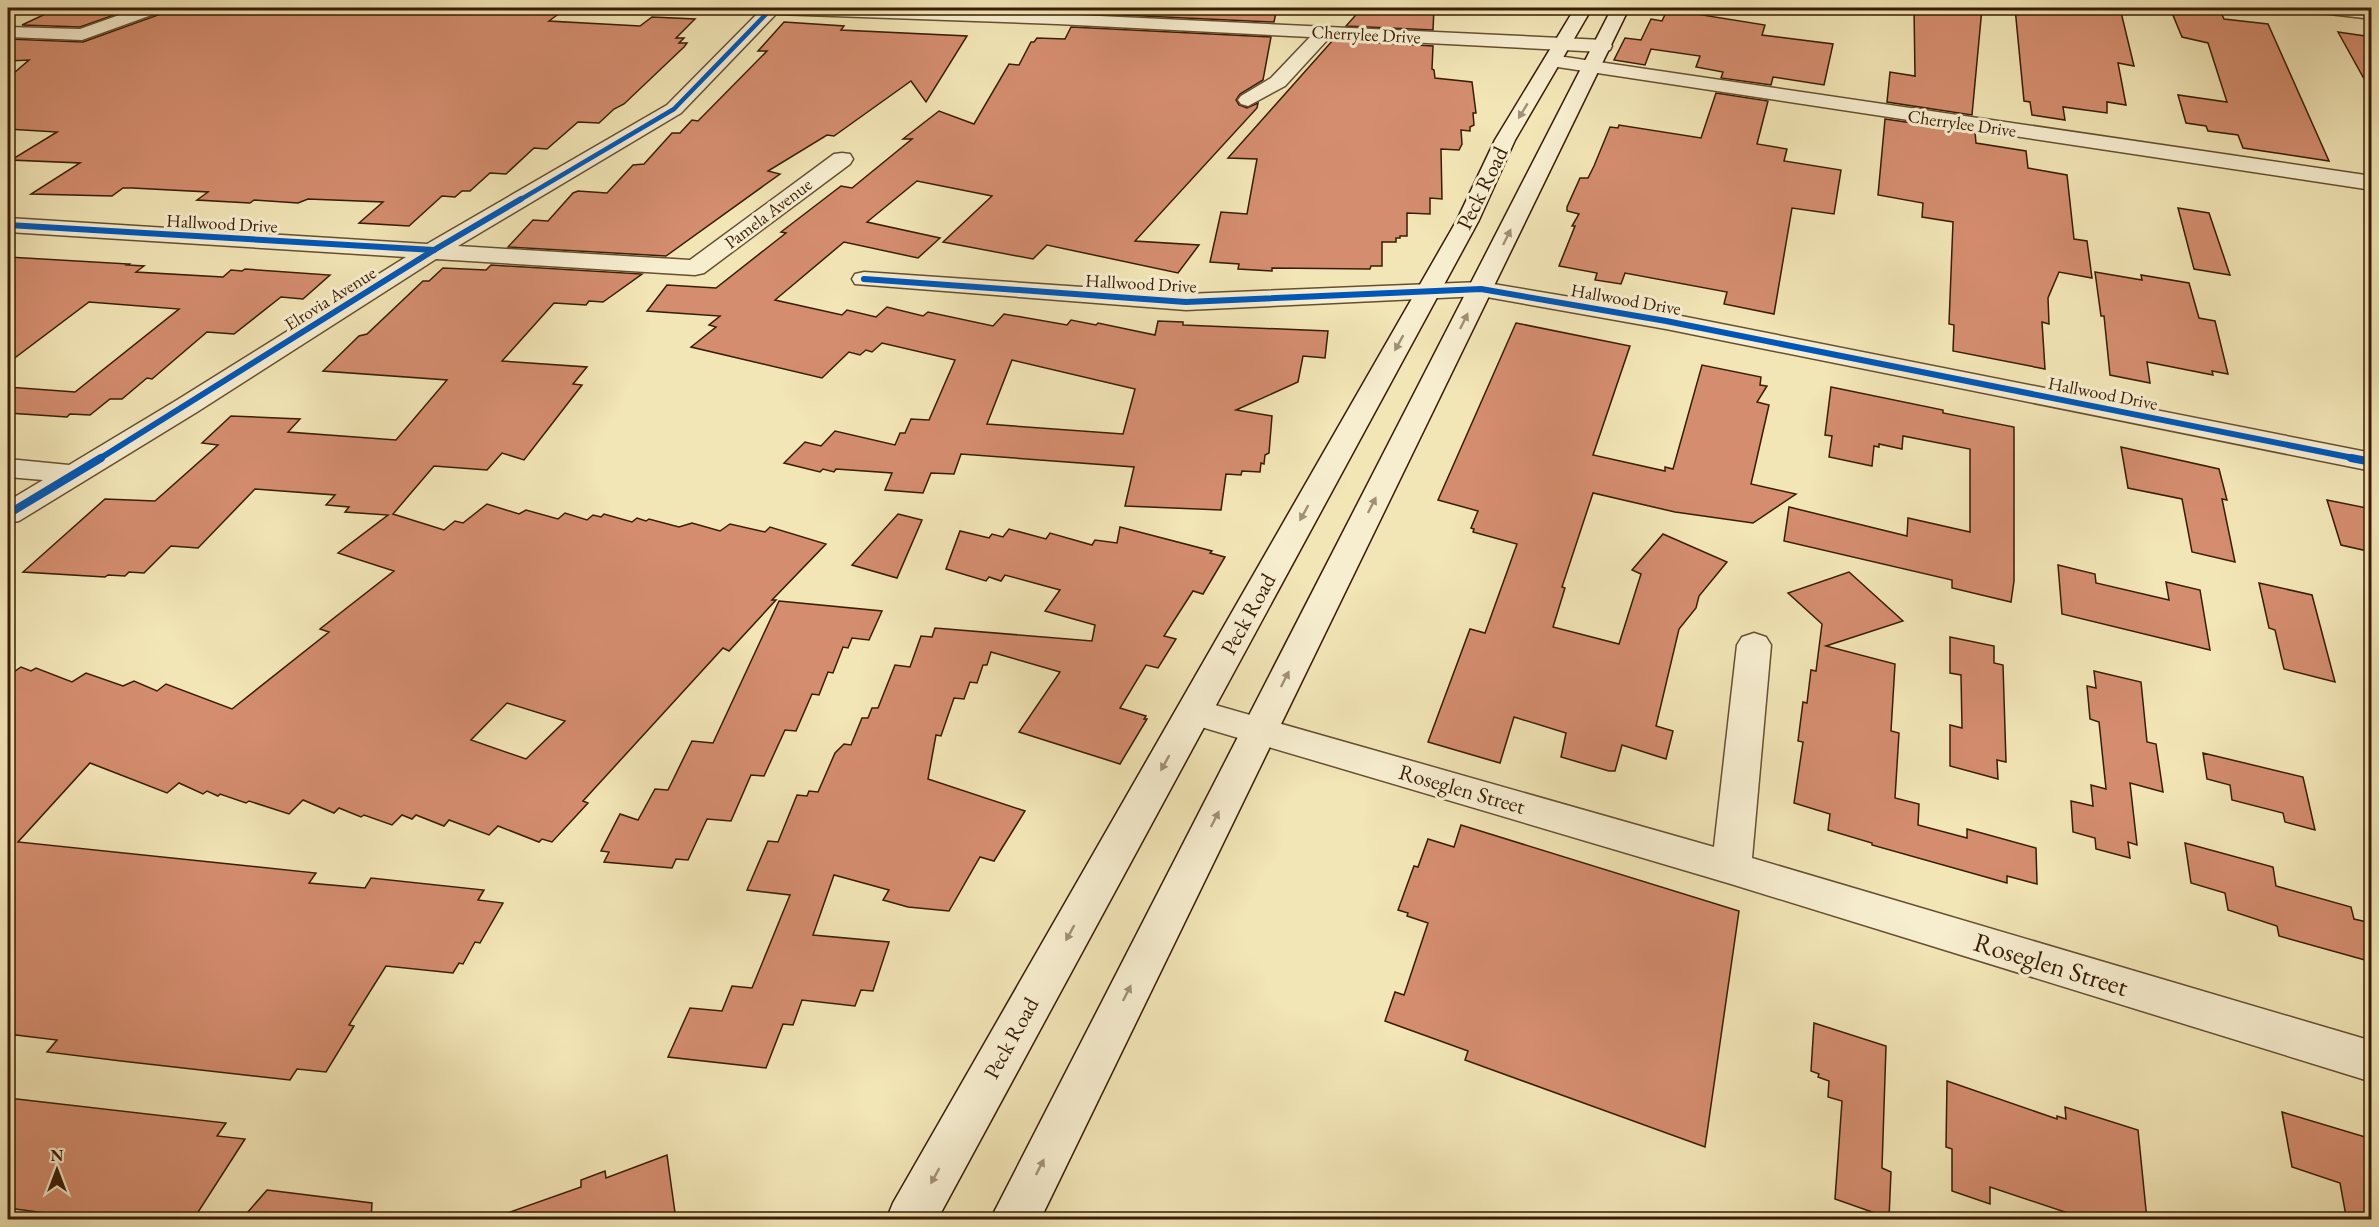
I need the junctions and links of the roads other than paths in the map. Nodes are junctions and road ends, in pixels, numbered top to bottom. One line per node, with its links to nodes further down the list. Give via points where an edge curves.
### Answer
1 (154, 8): 8 (street, via 82,35)
2 (764, 8): 6 (street, Cherrylee Drive); 17 (street, Elrovia Avenue, via 674,108)
3 (1583, 8): 11 (street, Peck Road)
4 (1620, 8): 10 (street, Peck Road)
5 (2321, 8): 7 (street)
6 (1059, 13): 9 (street, Cherrylee Drive)
7 (2372, 14)
8 (8, 32)
9 (1325, 32): 11 (street, Cherrylee Drive); 13 (street, via 1278,82)
10 (1603, 46): 11 (street, Cherrylee Drive); 12 (street, Peck Road)
11 (1558, 53): 12 (street, Cherrylee Drive); 21 (street, Peck Road, one-way to 21, via 1505,140 1468,220)
12 (1591, 67): 15 (street, Cherrylee Drive); 20 (street, Peck Road, one-way to 12)
13 (1248, 100)
14 (842, 159): 18 (street, Pamela Avenue)
15 (2372, 183)
16 (8, 225): 17 (street, Hallwood Drive)
17 (434, 250): 18 (street, Hallwood Drive); 24 (street, Elrovia Avenue)
18 (695, 268)
19 (864, 279): 21 (street, Hallwood Drive, via 1186,302)
20 (1481, 289): 21 (street, Hallwood Drive); 22 (street, Hallwood Drive, via 1666,321); 28 (street, Peck Road, one-way to 20)
21 (1428, 292): 27 (street, Peck Road, one-way to 27)
22 (2372, 462)
23 (8, 468): 24 (street)
24 (75, 474): 25 (street, Elrovia Avenue)
25 (8, 514)
26 (1754, 645): 29 (street)
27 (1194, 712): 28 (street, Roseglen Street); 31 (street, Peck Road, one-way to 31)
28 (1259, 731): 29 (street, Roseglen Street); 32 (street, Peck Road, one-way to 28)
29 (1731, 868): 30 (street, Roseglen Street)
30 (2372, 1062)
31 (910, 1220)
32 (1014, 1220)

